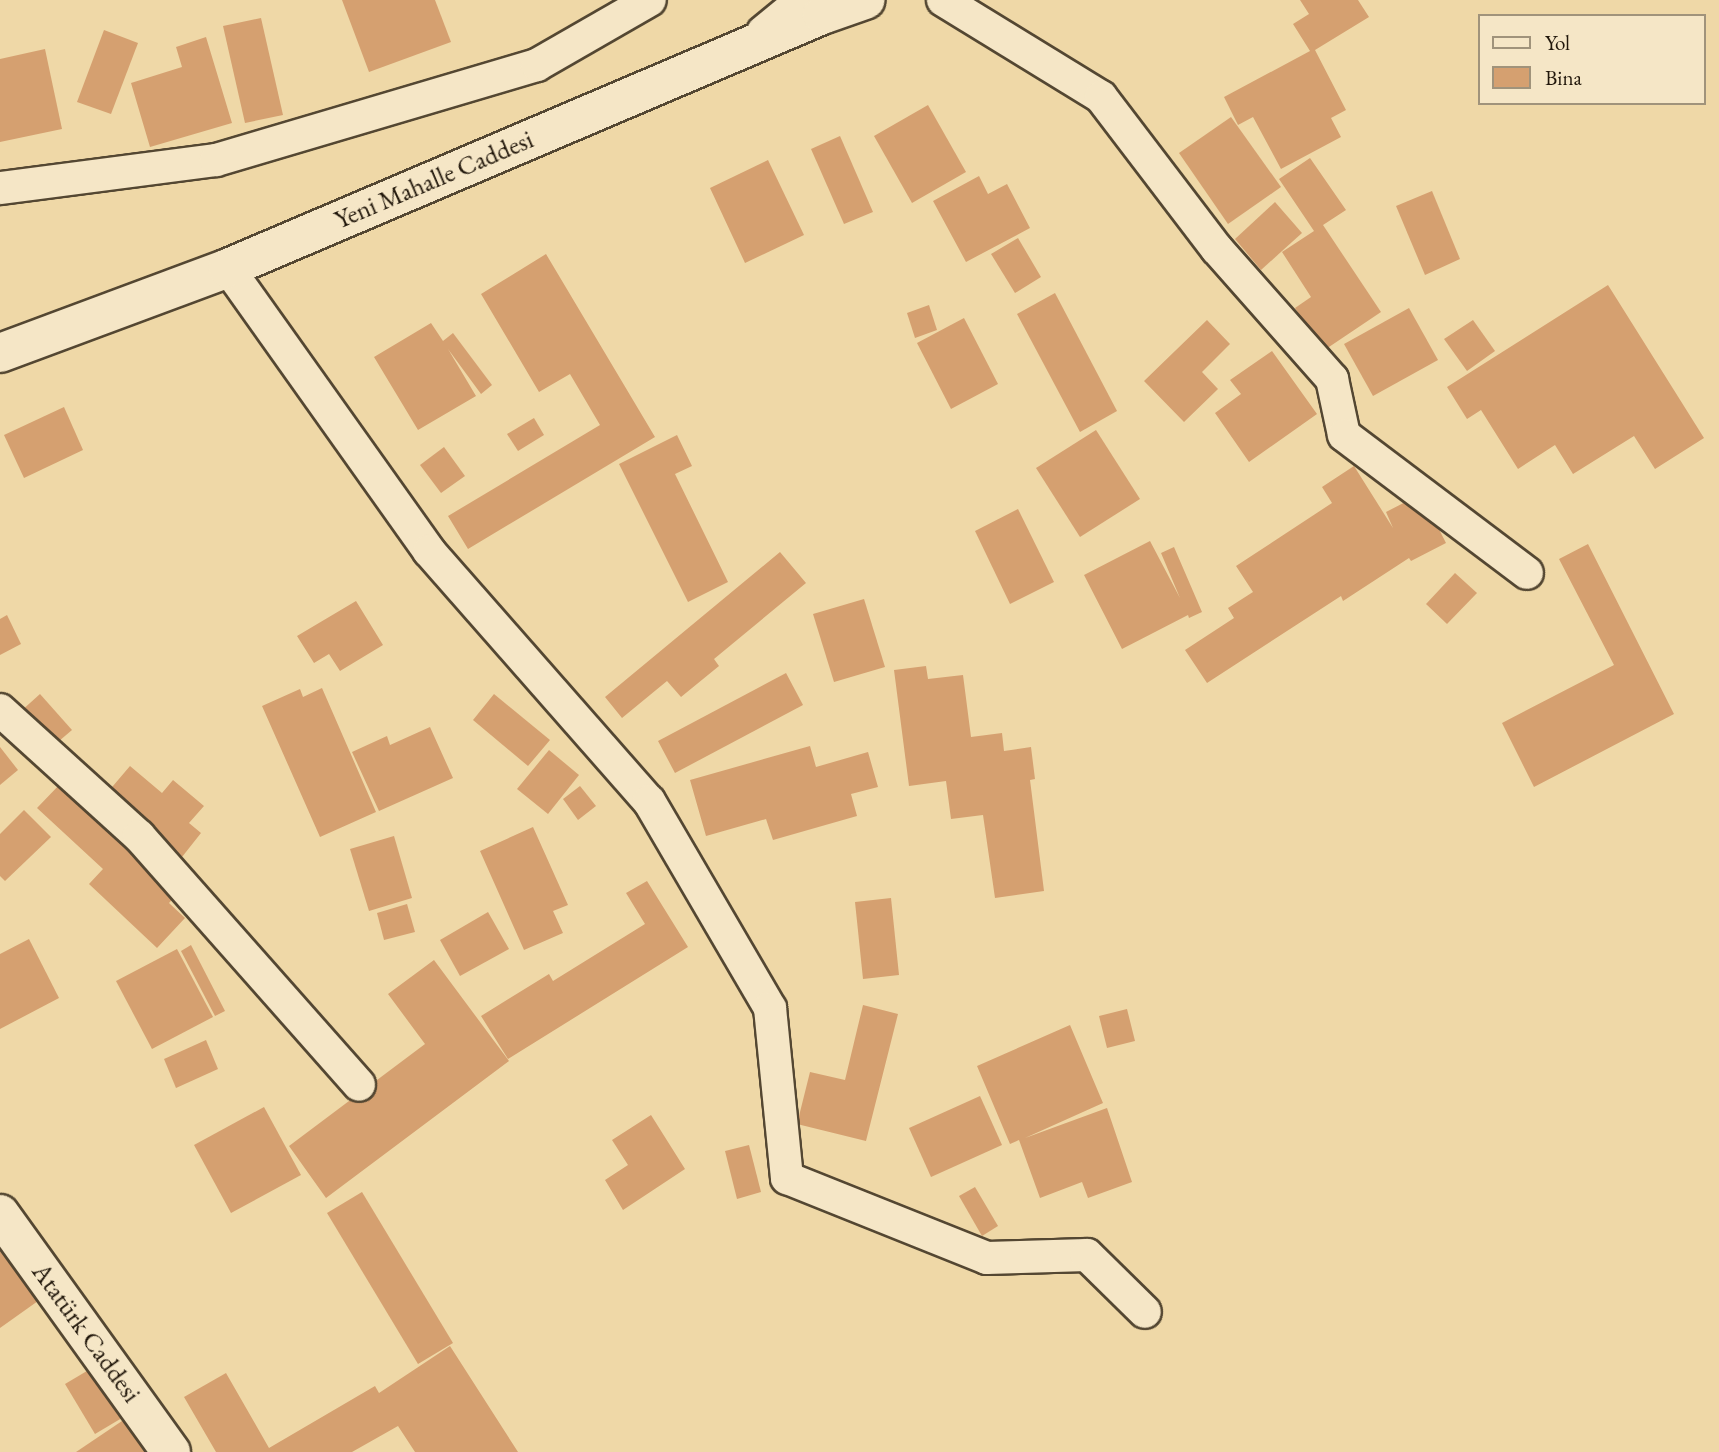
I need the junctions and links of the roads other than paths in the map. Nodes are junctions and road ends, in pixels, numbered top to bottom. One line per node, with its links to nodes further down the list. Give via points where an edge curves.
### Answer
1 (650, 0): 6 (street, via 537,65 216,160)
2 (802, 0): 5 (street)
3 (865, 0): 5 (street, Yeni Mahalle Caddesi)
4 (943, 0): 9 (street, via 1101,97 1217,249 1332,379 1344,435)
5 (741, 50): 7 (street, Yeni Mahalle Caddesi)
6 (0, 188)
7 (228, 268): 8 (street, Yeni Mahalle Caddesi); 13 (street, via 429,551 649,801 770,1008 788,1178 987,1258 1087,1255)
8 (0, 353)
9 (1527, 573)
10 (0, 710): 11 (street, via 139,836)
11 (359, 1085)
12 (0, 1214): 14 (street, Atatürk Caddesi)
13 (1145, 1312)
14 (171, 1452)

